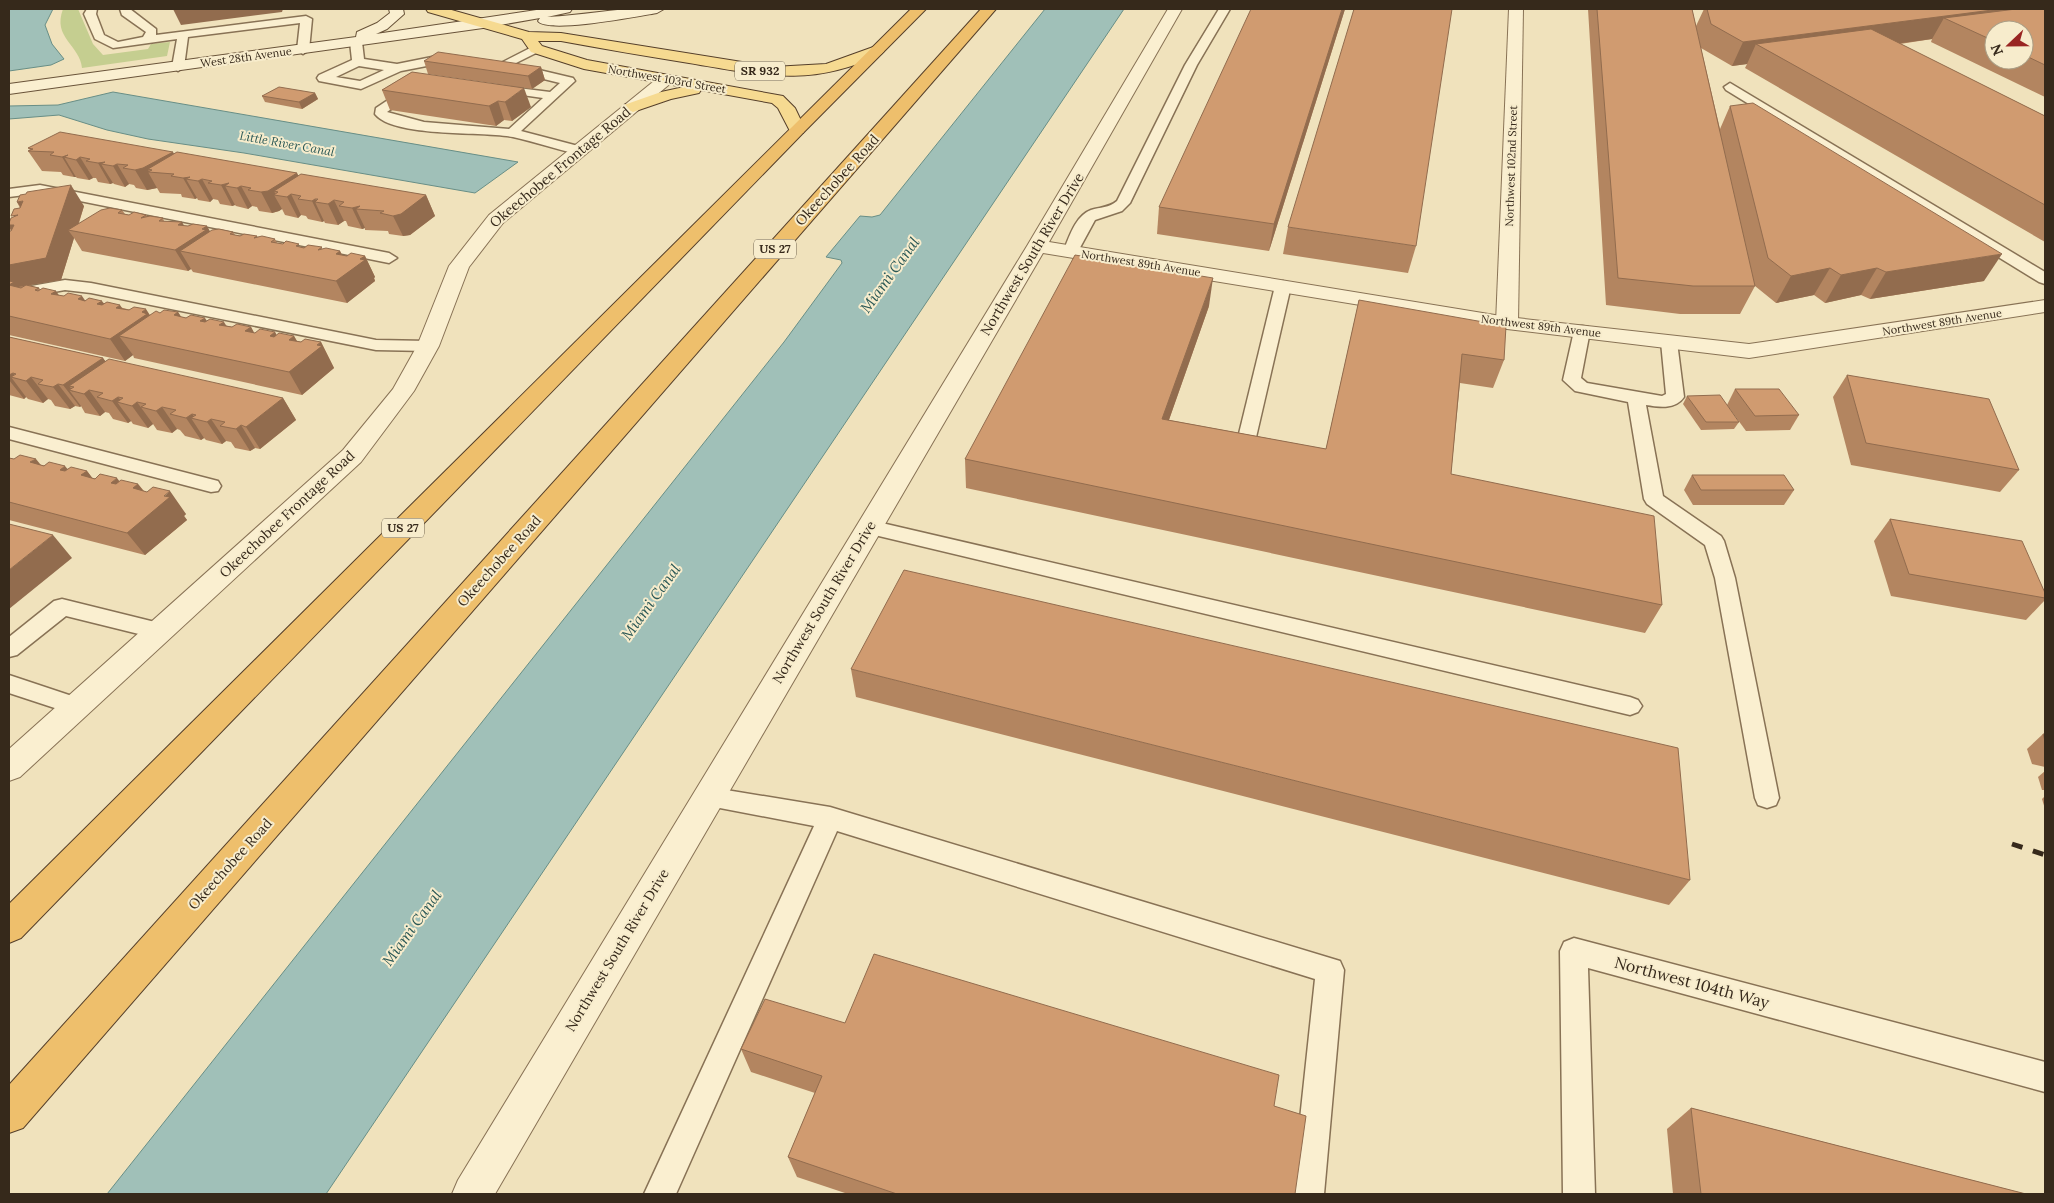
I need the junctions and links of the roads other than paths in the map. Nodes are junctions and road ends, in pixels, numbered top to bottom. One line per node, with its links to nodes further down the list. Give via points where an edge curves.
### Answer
1 (92, 9): 16 (lane, via 90,14 99,37 117,46)
2 (125, 9): 16 (lane, via 152,31)
3 (396, 9): 20 (street, via 397,14 387,23)
4 (433, 9): 14 (main road, Northwest 103rd Street / SR 932)
5 (565, 9): 14 (street, West 28th Avenue)
6 (657, 9): 11 (street, West 28th Avenue)
7 (989, 9): 66 (highway, Okeechobee Road / US 27)
8 (1175, 9): 39 (street, Northwest South River Drive)
9 (1224, 9): 40 (lane, via 1192,65 1123,203 1086,221)
10 (1516, 9): 46 (street, Northwest 102nd Street)
11 (646, 10): 13 (street, West 28th Avenue)
12 (912, 11): 23 (highway, US 27)
13 (598, 17): 14 (street, West 28th Avenue); 19 (street, via 576,31)
14 (484, 24): 17 (street, West 28th Avenue); 18 (main road, Northwest 103rd Street / SR 932)
15 (183, 35): 16 (lane); 21 (lane, via 306,19); 26 (lane)
16 (148, 39)
17 (356, 42): 20 (street, West 28th Avenue); 24 (lane)
18 (532, 42): 19 (main road, Northwest 103rd Street / SR 932, via 561,37); 28 (main road, Northwest 103rd Street / SR 932, via 584,64); 33 (lane, via 499,64 569,81)
19 (589, 42): 22 (main road, Northwest 103rd Street / SR 932)
20 (340, 44): 21 (street, West 28th Avenue)
21 (303, 50): 26 (street, West 28th Avenue)
22 (641, 51): 23 (main road, SR 932, via 793,74 832,68); 28 (main road, via 663,70)
23 (876, 51): 35 (highway, US 27)
24 (358, 62): 27 (lane); 27 (lane, via 323,78 362,85)
25 (468, 62): 27 (lane, via 442,59)
26 (178, 67): 32 (street, West 28th Avenue)
27 (392, 70): 36 (lane, via 418,80 381,114 399,122)
28 (665, 80): 31 (main road, Northwest 103rd Street / SR 932); 34 (street, Okeechobee Frontage Road)
29 (485, 87): 33 (lane)
30 (1730, 87): 42 (lane)
31 (717, 88): 34 (main road, via 666,95); 35 (main road, Northwest 103rd Street / SR 932, via 777,99 783,102)
32 (9, 89)
33 (552, 96): 36 (lane)
34 (630, 108): 37 (street, Okeechobee Frontage Road)
35 (797, 128): 64 (highway, US 27)
36 (512, 133): 37 (lane)
37 (577, 150): 49 (street, Okeechobee Frontage Road, via 496,218 482,235 460,266)
38 (9, 193): 41 (lane, via 40,189)
39 (1038, 246): 40 (street, Northwest 89th Avenue); 54 (street, Northwest South River Drive)
40 (1071, 252): 43 (street, Northwest 89th Avenue)
41 (389, 258)
42 (2045, 279)
43 (1283, 286): 46 (street, Northwest 89th Avenue); 52 (lane)
44 (9, 295): 49 (lane, via 65,285 91,288 376,344)
45 (2045, 306): 48 (street, Northwest 89th Avenue, via 1749,351)
46 (1506, 323): 47 (street, Northwest 89th Avenue)
47 (1582, 331): 48 (street, Northwest 89th Avenue); 50 (lane, via 1572,380 1581,387)
48 (1669, 342): 50 (lane, via 1675,398 1664,402)
49 (428, 346): 55 (street, Okeechobee Frontage Road, via 403,391 352,456)
50 (1636, 398): 62 (lane, via 1654,499 1714,541 1725,578)
51 (9, 433): 53 (lane)
52 (1245, 446)
53 (211, 486)
54 (869, 526): 59 (lane); 61 (street, Northwest South River Drive)
55 (159, 631): 56 (lane, via 62,607); 58 (street, Okeechobee Frontage Road)
56 (9, 649)
57 (9, 684): 58 (lane)
58 (76, 706): 60 (street, Okeechobee Frontage Road)
59 (1630, 706)
60 (9, 768)
61 (708, 797): 63 (lane); 67 (street, Northwest South River Drive)
62 (1767, 798)
63 (830, 818): 68 (lane); 69 (lane, via 1330,970)
64 (9, 928)
65 (2045, 1077): 70 (lane, Northwest 104th Way, via 1574,951)
66 (9, 1114)
67 (472, 1194)
68 (660, 1194)
69 (1308, 1194)
70 (1579, 1194)

